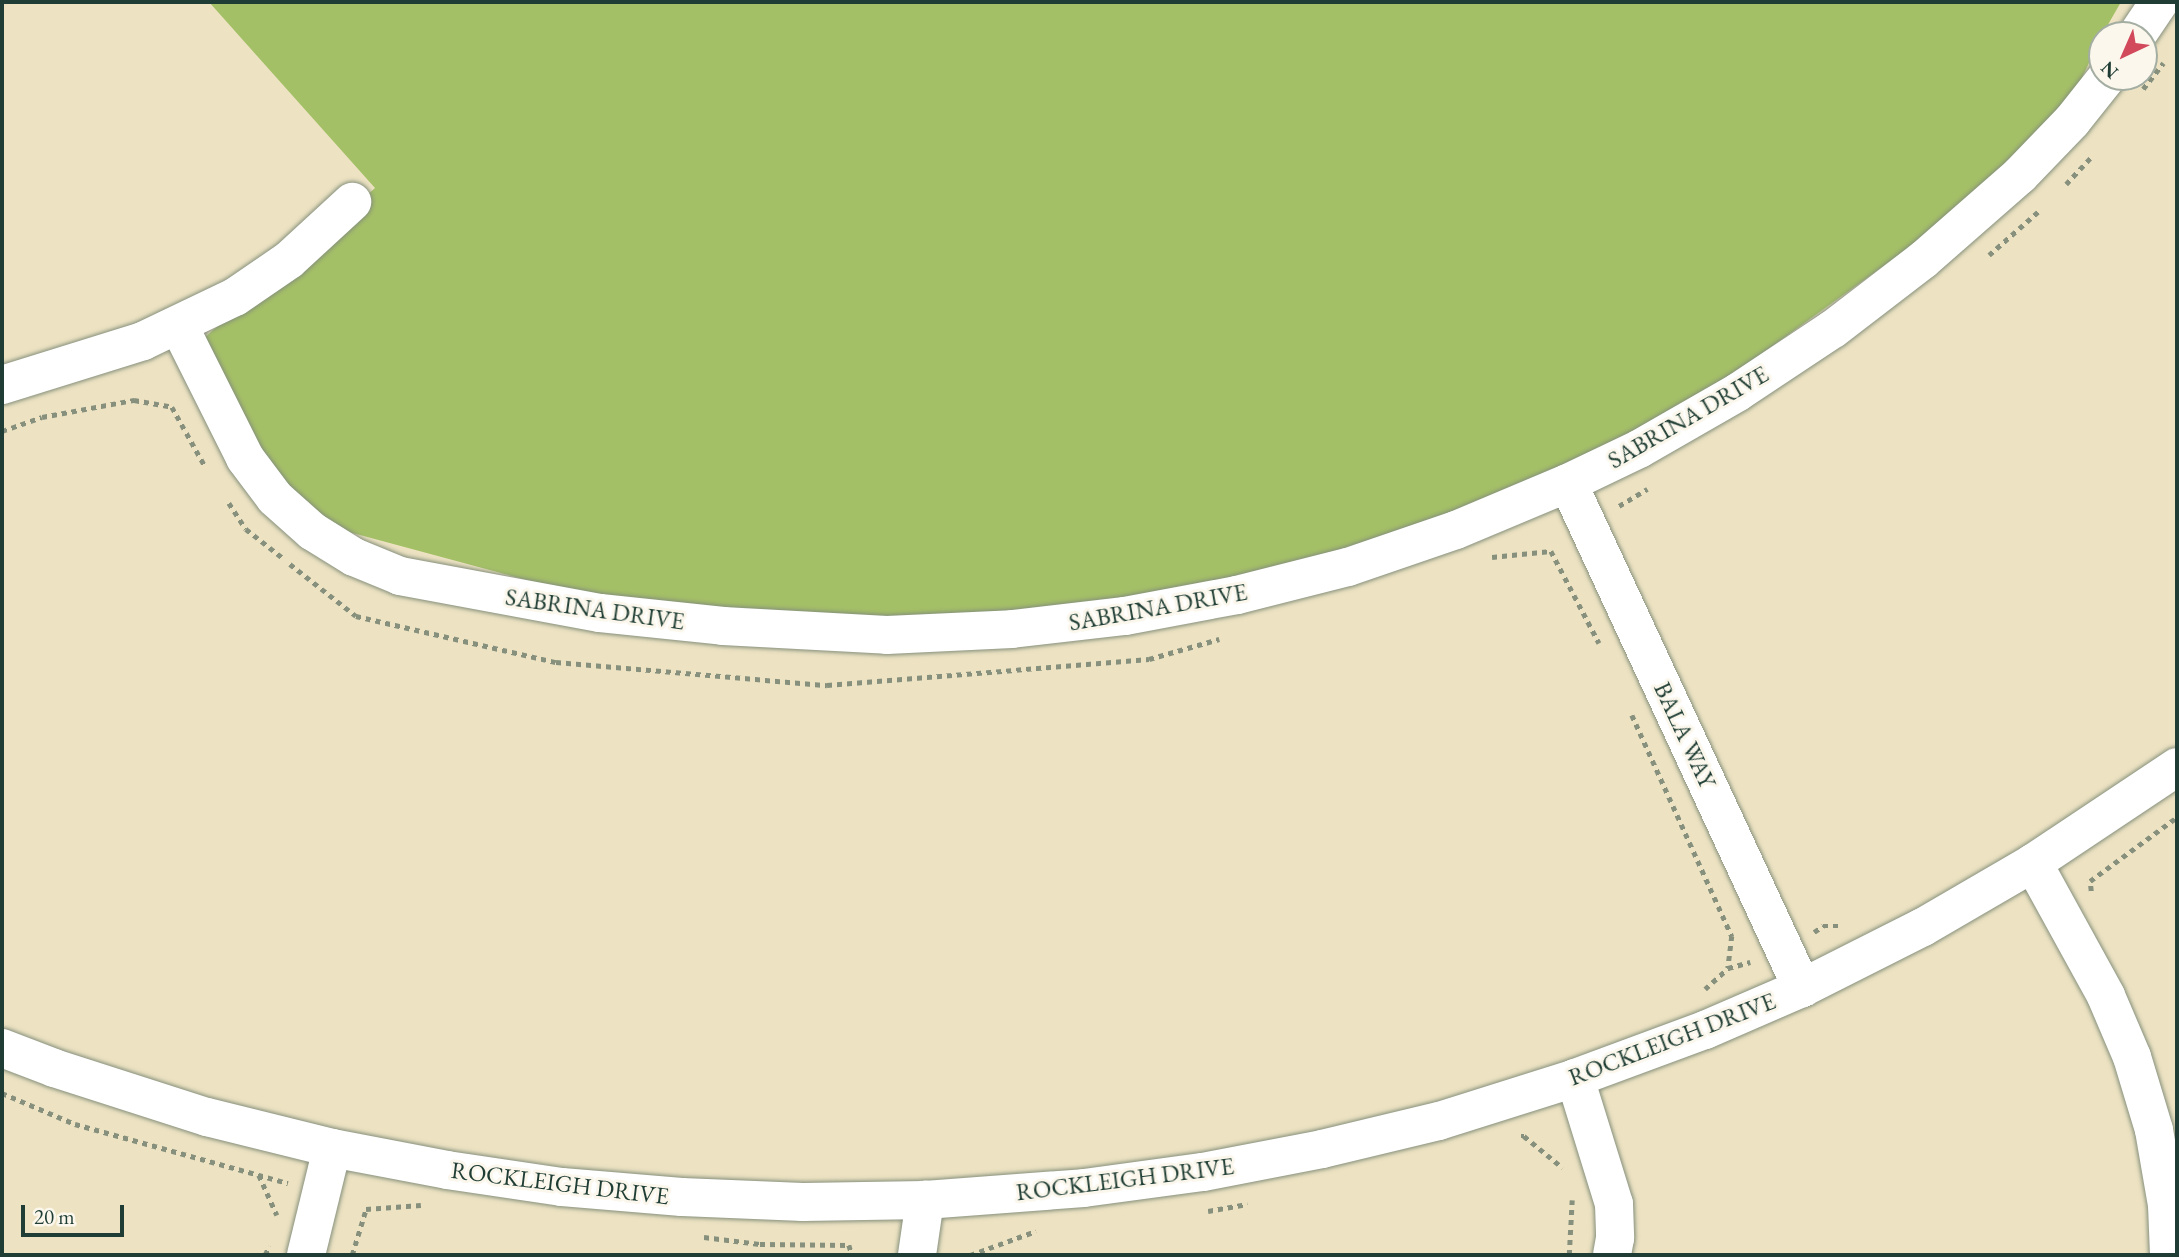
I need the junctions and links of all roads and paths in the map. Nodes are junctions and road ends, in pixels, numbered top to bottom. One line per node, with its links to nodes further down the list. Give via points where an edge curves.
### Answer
1 (2159, 2): 2 (street)
2 (2146, 21)
3 (2096, 91): 7 (street, SABRINA DRIVE, via 2020,175 1923,260 1833,329 1738,392 1639,449)
4 (352, 202): 5 (street, via 289,260 235,297)
5 (179, 326): 6 (street); 7 (street, SABRINA DRIVE, via 245,458 275,498 312,531 354,557 400,576 628,616 887,635 1012,629 1125,616 1237,596 1348,567 1456,530)
6 (2, 385)
7 (1568, 483): 13 (street, BALA WAY)
8 (2177, 767): 10 (street, ROCKLEIGH DRIVE)
9 (2177, 817): 11 (path, via 2090,881)
10 (2034, 863): 14 (street, ROCKLEIGH DRIVE, via 1923,927); 38 (street, via 2106,996 2132,1057 2154,1130 2167,1205)
11 (2093, 903)
12 (1844, 926): 13 (path, via 1823,926)
13 (1785, 952): 14 (street, BALA WAY); 15 (path, via 1728,968)
14 (1802, 988): 17 (street, ROCKLEIGH DRIVE)
15 (1700, 993)
16 (2, 1048): 20 (street, ROCKLEIGH DRIVE, via 207,1117)
17 (1575, 1079): 25 (street, ROCKLEIGH DRIVE, via 1439,1121 1203,1172 1084,1188); 37 (street, via 1614,1204)
18 (2, 1093): 21 (path, via 75,1124)
19 (1511, 1139): 22 (path, via 1524,1136)
20 (332, 1148): 24 (street); 25 (street, ROCKLEIGH DRIVE, via 562,1187 803,1202)
21 (258, 1174): 24 (path); 29 (path)
22 (1573, 1176)
23 (1573, 1190): 36 (path)
24 (322, 1193): 27 (path); 33 (street)
25 (925, 1200): 34 (street)
26 (1250, 1203): 28 (path)
27 (366, 1209)
28 (1196, 1213)
29 (279, 1219)
30 (1045, 1230): 35 (path)
31 (270, 1243): 32 (path)
32 (265, 1255)
33 (306, 1255)
34 (916, 1255)
35 (970, 1255)
36 (1569, 1255)
37 (1612, 1255)
38 (2169, 1255)

